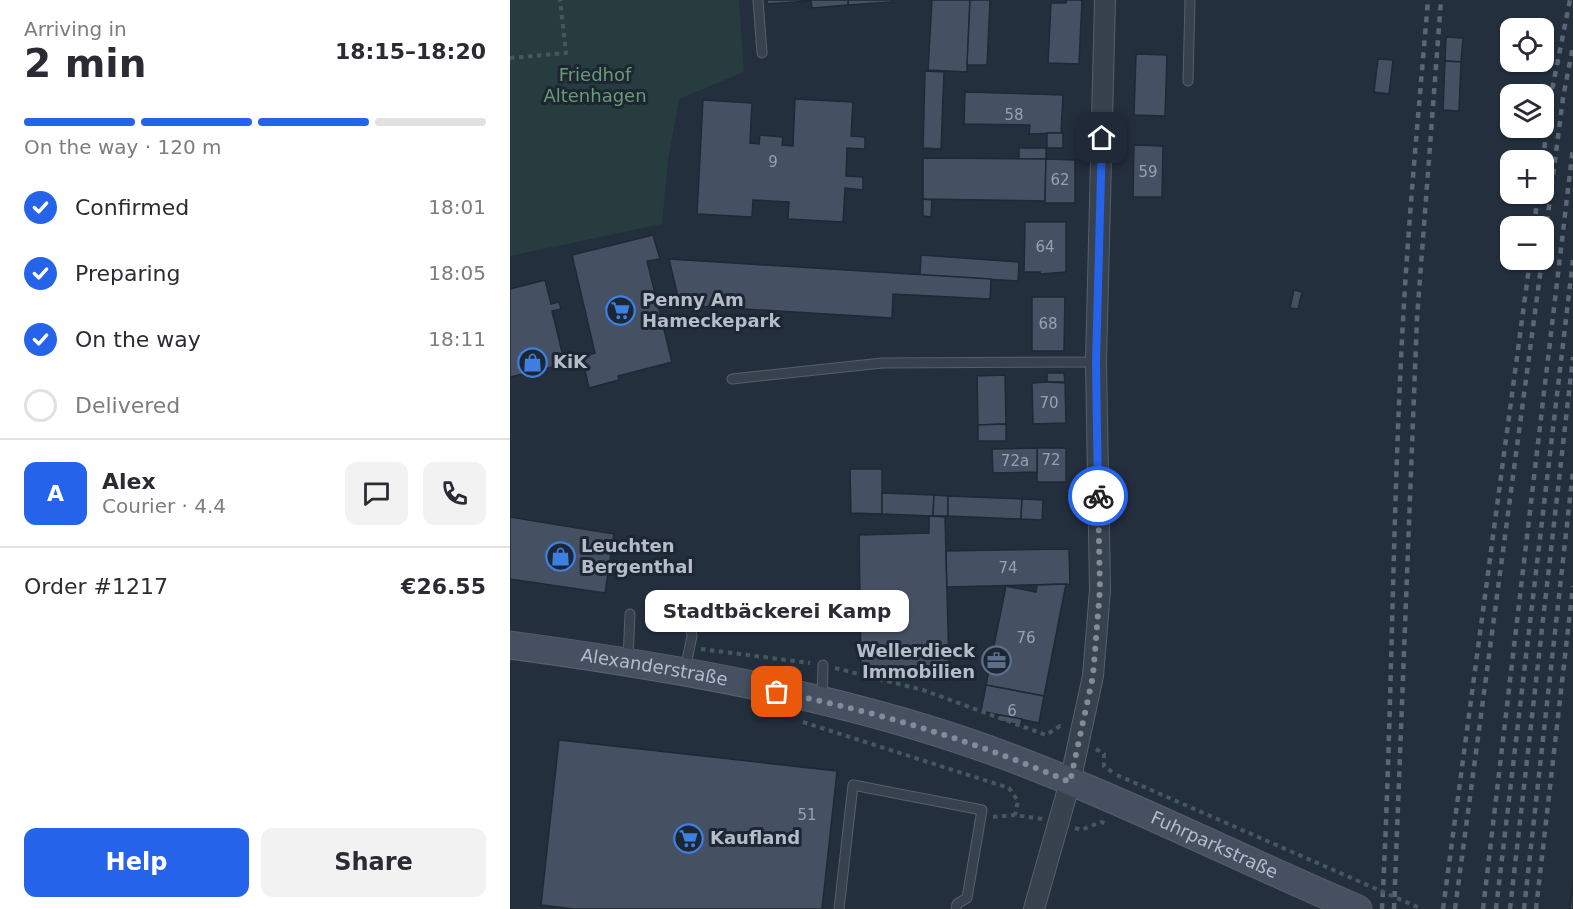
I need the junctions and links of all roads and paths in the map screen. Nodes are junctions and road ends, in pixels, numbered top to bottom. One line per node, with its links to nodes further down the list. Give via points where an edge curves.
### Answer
1 (560, 0): 6 (path, via 566,52)
2 (758, 0): 5 (lane)
3 (1105, 0): 8 (street)
4 (1190, 0): 7 (lane)
5 (762, 53)
6 (510, 58)
7 (1188, 81)
8 (1096, 362): 9 (lane, via 882,363); 19 (street, via 1100,589 1093,676)
9 (732, 379)
10 (630, 614): 13 (lane)
11 (689, 618): 15 (lane, via 692,636)
12 (510, 645): 13 (main road, Alexanderstraße)
13 (628, 663): 15 (main road, Alexanderstraße)
14 (823, 665): 16 (lane)
15 (684, 673): 16 (main road, Alexanderstraße)
16 (822, 700): 19 (main road, Alexanderstraße, via 1021,761)
17 (796, 719): 21 (path, via 1009,788 1018,801)
18 (1117, 775): 28 (path, bridge)
19 (1070, 782): 20 (main road, Fuhrparkstraße); 23 (street)
20 (1115, 814): 23 (path, via 1081,830); 27 (main road, Fuhrparkstraße)
21 (1015, 815): 22 (path); 23 (path)
22 (980, 819): 24 (lane, via 982,810 853,785); 25 (lane, via 967,898)
23 (1059, 822): 26 (street)
24 (839, 909)
25 (956, 909)
26 (1034, 909)
27 (1358, 909)
28 (1422, 909)

